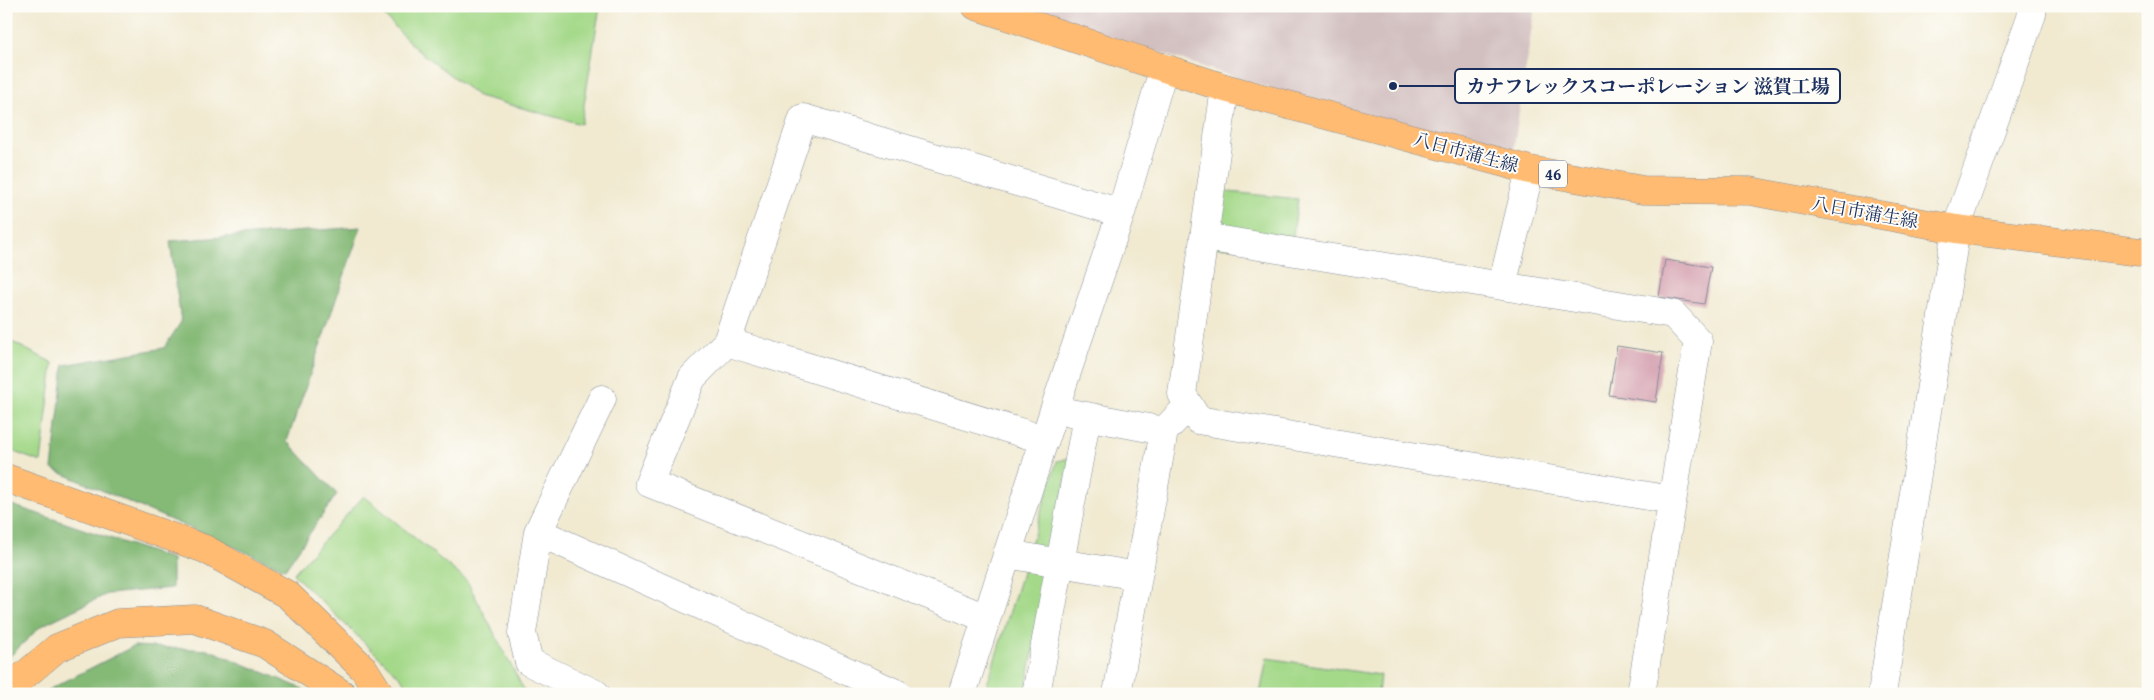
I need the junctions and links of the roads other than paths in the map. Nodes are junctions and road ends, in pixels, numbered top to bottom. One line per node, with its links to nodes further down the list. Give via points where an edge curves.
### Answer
1 (976, 6): 3 (main road, 八日市蒲生線 / 46)
2 (2033, 6): 7 (street)
3 (1164, 67): 4 (main road, 八日市蒲生線 / 46); 6 (street)
4 (1225, 88): 5 (main road, 八日市蒲生線 / 46); 8 (street)
5 (1530, 170): 7 (main road, 八日市蒲生線 / 46, via 1643,190 1750,191); 10 (street)
6 (1121, 213): 11 (street, via 803,118); 14 (street)
7 (1956, 229): 9 (main road, 八日市蒲生線 / 46); 34 (street)
8 (1204, 237): 10 (street); 13 (street, via 1182,394)
9 (2148, 253)
10 (1502, 286): 19 (street, via 1673,314 1698,341)
11 (727, 342): 17 (street); 24 (street, via 692,378 649,483)
12 (602, 399): 20 (street)
13 (1188, 406): 16 (street); 19 (street, via 1198,420)
14 (1054, 410): 15 (street); 17 (street)
15 (1087, 416): 16 (street); 22 (street)
16 (1164, 431): 23 (street)
17 (1045, 440): 21 (street)
18 (6, 478): 28 (main road, via 205,549 288,596 364,669)
19 (1672, 500): 33 (street)
20 (538, 532): 29 (street, via 522,633 529,662); 30 (street)
21 (1007, 554): 22 (street); 24 (street)
22 (1060, 563): 23 (street); 31 (street)
23 (1138, 576): 32 (street)
24 (986, 618): 26 (street)
25 (6, 690): 27 (main road, via 56,648 118,623 195,619 265,644)
26 (969, 692)
27 (342, 694)
28 (380, 694)
29 (596, 694)
30 (898, 694)
31 (1036, 694)
32 (1118, 694)
33 (1641, 694)
34 (1882, 694)

